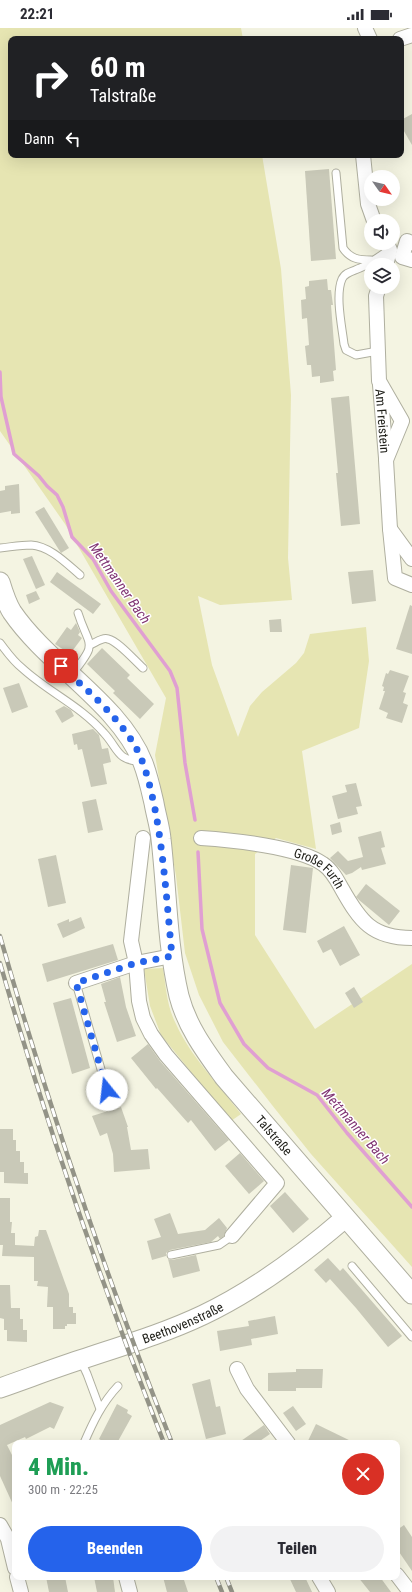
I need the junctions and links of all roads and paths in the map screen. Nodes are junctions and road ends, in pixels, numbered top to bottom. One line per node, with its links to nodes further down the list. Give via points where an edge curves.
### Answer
1 (363, 158): 3 (street, via 368,204)
2 (336, 173): 7 (lane, via 343,248 352,258)
3 (372, 214)
4 (401, 249): 5 (lane); 6 (street)
5 (376, 258)
6 (393, 258)
7 (364, 260)
8 (364, 266): 10 (lane, via 346,274 342,279 339,292 344,344 346,350 356,355)
9 (377, 294): 10 (street, Am Freistein)
10 (378, 351): 11 (street, Am Freistein)
11 (379, 381): 12 (street, Am Freistein); 13 (street, Am Freistein)
12 (407, 422): 13 (street, Am Freistein)
13 (386, 460): 14 (street, Am Freistein)
14 (390, 529): 16 (street); 19 (street, Am Freistein, via 395,578)
15 (0, 548): 17 (lane, via 33,545 48,550)
16 (412, 559)
17 (80, 576)
18 (0, 582): 24 (main road, Talstraße, via 12,611 31,636)
19 (412, 585)
20 (78, 613): 22 (lane)
21 (0, 643): 25 (lane, via 22,669 91,719 124,758)
22 (90, 645): 23 (lane, via 109,639); 24 (lane, via 87,656)
23 (143, 668)
24 (71, 676): 25 (main road, Talstraße, via 118,723)
25 (143, 762): 29 (main road, Talstraße, via 161,837)
26 (143, 838): 30 (street, via 131,941)
27 (201, 838): 28 (street, Große Furth, via 239,841 317,860 333,874 351,905 367,925 378,932)
28 (412, 938)
29 (172, 956): 30 (street); 33 (main road, Talstraße, via 180,996 201,1045 224,1077)
30 (136, 963): 31 (street); 34 (street, via 139,1000 143,1018 151,1034 166,1055 277,1183)
31 (76, 983): 32 (lane)
32 (107, 1090)
33 (345, 1218): 37 (main road, Talstraße); 39 (main road, Beethovenstraße, via 272,1274 231,1301 175,1326)
34 (232, 1236): 35 (lane, via 219,1245)
35 (171, 1255)
36 (352, 1266): 38 (lane)
37 (412, 1294)
38 (412, 1337)
39 (80, 1360): 42 (main road, Beethovenstraße); 43 (lane)
40 (237, 1369): 45 (street, via 247,1389)
41 (118, 1386): 43 (lane)
42 (0, 1388)
43 (100, 1409): 44 (lane)
44 (85, 1440)
45 (286, 1440)
46 (0, 1525): 47 (street)
47 (11, 1538)
48 (400, 1578): 55 (street)
49 (18, 1580): 52 (street)
50 (127, 1580): 53 (street)
51 (322, 1580): 54 (street)
52 (21, 1592)
53 (130, 1592)
54 (328, 1592)
55 (410, 1592)

